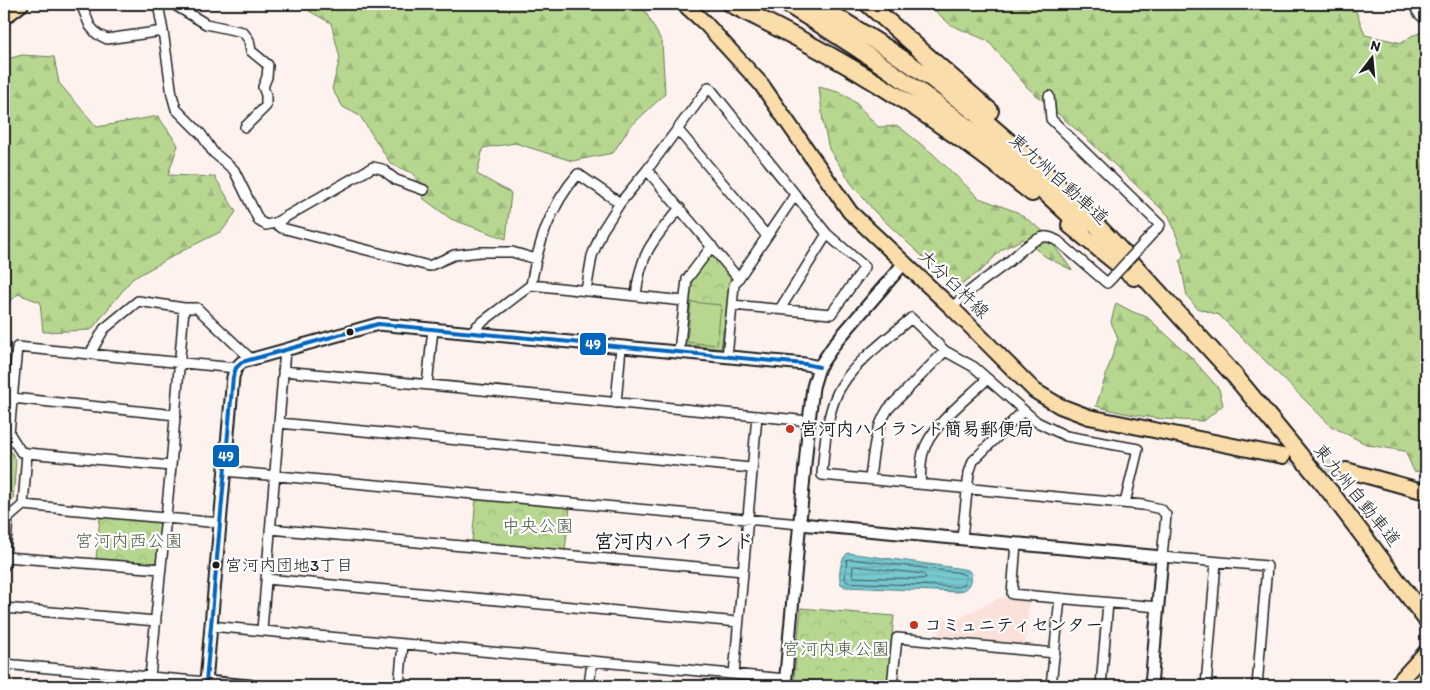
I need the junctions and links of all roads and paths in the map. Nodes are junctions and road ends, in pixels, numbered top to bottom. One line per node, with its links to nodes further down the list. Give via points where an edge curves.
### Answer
1 (21, 4): 11 (main road)
2 (81, 4): 14 (street, via 90,26 107,39)
3 (158, 4): 14 (street)
4 (173, 4): 16 (street, via 206,24 243,32 251,51 268,65 263,87 266,106)
5 (684, 4): 28 (main road, 大分臼杵線, via 706,23 761,84 850,212)
6 (731, 4): 29 (highway, via 829,55 894,95 1027,189)
7 (787, 4): 13 (highway, 東九州自動車道)
8 (816, 4): 13 (highway, 東九州自動車道)
9 (868, 4): 52 (highway, via 1070,184 1107,223)
10 (1413, 4): 12 (street)
11 (4, 17)
12 (1426, 20)
13 (840, 27): 29 (highway, 東九州自動車道, via 999,152); 52 (highway, 東九州自動車道, via 888,48 1008,140 1109,238)
14 (163, 31): 23 (street, via 176,108 221,160 234,170 259,221 266,225)
15 (1050, 96): 37 (street, bridge, via 1051,119 1160,225 1107,283 1058,241 1042,237 966,292)
16 (245, 127)
17 (678, 130): 18 (street); 20 (street, via 709,87); 25 (street)
18 (647, 170): 21 (street); 22 (street)
19 (424, 190): 23 (street, via 373,167)
20 (796, 195): 24 (street); 25 (street)
21 (620, 204): 27 (street, via 578,174 555,206); 32 (street, via 597,242)
22 (680, 208): 26 (street); 33 (street, via 647,251 638,274)
23 (274, 223): 27 (street, via 282,228 429,266 454,255 473,252 512,252)
24 (827, 234): 38 (street); 38 (street, via 865,267 831,314)
25 (767, 236): 30 (street)
26 (712, 246): 30 (street); 34 (street, via 690,274)
27 (536, 260): 31 (street)
28 (905, 262): 37 (main road, 大分臼杵線); 49 (street, via 836,342)
29 (1134, 277): 61 (highway, 東九州自動車道)
30 (738, 278): 35 (street, via 734,284)
31 (531, 285): 32 (street); 40 (street, via 477,326)
32 (586, 291): 33 (street)
33 (636, 296): 34 (street)
34 (684, 301): 44 (street)
35 (732, 305): 38 (street); 46 (street)
36 (184, 308): 45 (street, via 138,301 104,329); 47 (street, via 197,308); 48 (street)
37 (952, 308): 64 (main road, 大分臼杵線, via 1035,391 1060,406 1089,417)
38 (780, 309)
39 (433, 329): 40 (street); 42 (street, via 378,324); 54 (street)
40 (473, 333): 41 (street)
41 (621, 347): 44 (street); 56 (street)
42 (284, 350): 47 (street); 51 (street)
43 (945, 351): 53 (street, via 974,367); 70 (street, via 881,419); 70 (street, via 911,318 841,386 833,404 822,475)
44 (680, 352): 46 (street)
45 (90, 354): 48 (street); 55 (street, via 17,347)
46 (727, 357): 49 (street)
47 (251, 360): 50 (street)
48 (180, 362): 50 (street); 58 (street)
49 (819, 367): 60 (street, via 813,387)
50 (236, 368): 68 (street)
51 (283, 371): 54 (street); 62 (street)
52 (1234, 375): 61 (highway, 東九州自動車道)
53 (987, 379): 57 (street); 71 (street, via 928,440 923,453)
54 (427, 385): 56 (street)
55 (12, 398): 58 (street); 63 (street, via 9,434 21,452)
56 (616, 403): 59 (street)
57 (1023, 411): 72 (street, via 973,460); 74 (street, via 1066,436 1138,449)
58 (176, 415): 65 (street)
59 (757, 416): 60 (street); 66 (street)
60 (810, 421): 79 (street)
61 (1272, 422): 93 (highway, 東九州自動車道, via 1331,493)
62 (279, 423): 66 (street); 69 (street)
63 (27, 453): 65 (street); 75 (street)
64 (1283, 456)
65 (171, 466): 76 (street)
66 (751, 468): 77 (street)
67 (1346, 470): 73 (main road)
68 (224, 471): 69 (street); 78 (street)
69 (275, 475): 77 (street); 80 (street)
70 (870, 479): 71 (street)
71 (920, 484): 72 (street)
72 (967, 488): 74 (street); 81 (street)
73 (1426, 492)
74 (1125, 503): 83 (street, via 1161,509 1166,515)
75 (23, 505): 76 (street); 84 (street, via 8,518)
76 (166, 518): 78 (street); 86 (street)
77 (747, 519): 79 (street); 87 (street)
78 (220, 522): 96 (street)
79 (800, 524): 81 (street); 107 (street)
80 (270, 529): 87 (street); 88 (street)
81 (962, 538): 82 (street)
82 (1016, 542): 83 (street); 89 (street, via 1012,594)
83 (1162, 557): 85 (street); 91 (street)
84 (4, 562): 86 (street)
85 (1216, 562): 116 (street); 117 (street, via 1267,566)
86 (161, 569): 94 (street)
87 (742, 571): 95 (street)
88 (266, 579): 95 (street); 97 (street)
89 (1060, 598): 90 (street); 100 (street)
90 (1108, 603): 91 (street); 114 (street)
91 (1158, 607): 115 (street)
92 (4, 608): 94 (street)
93 (1426, 619)
94 (156, 620): 105 (street)
95 (738, 622): 104 (street)
96 (210, 626): 97 (street); 106 (street)
97 (262, 630): 98 (street)
98 (403, 644): 101 (street); 110 (street)
99 (1426, 652): 118 (main road)
100 (1054, 653): 112 (street, via 897,638); 113 (street)
101 (592, 661): 104 (street); 111 (street)
102 (4, 664): 103 (street)
103 (122, 674): 105 (street); 108 (street)
104 (734, 674): 107 (street)
105 (150, 677): 106 (street)
106 (206, 682): 109 (street)
107 (786, 683)
108 (121, 686)
109 (250, 686)
110 (399, 686)
111 (589, 686)
112 (892, 686)
113 (1051, 686)
114 (1100, 686)
115 (1150, 686)
116 (1206, 686)
117 (1258, 686)
118 (1395, 686)

